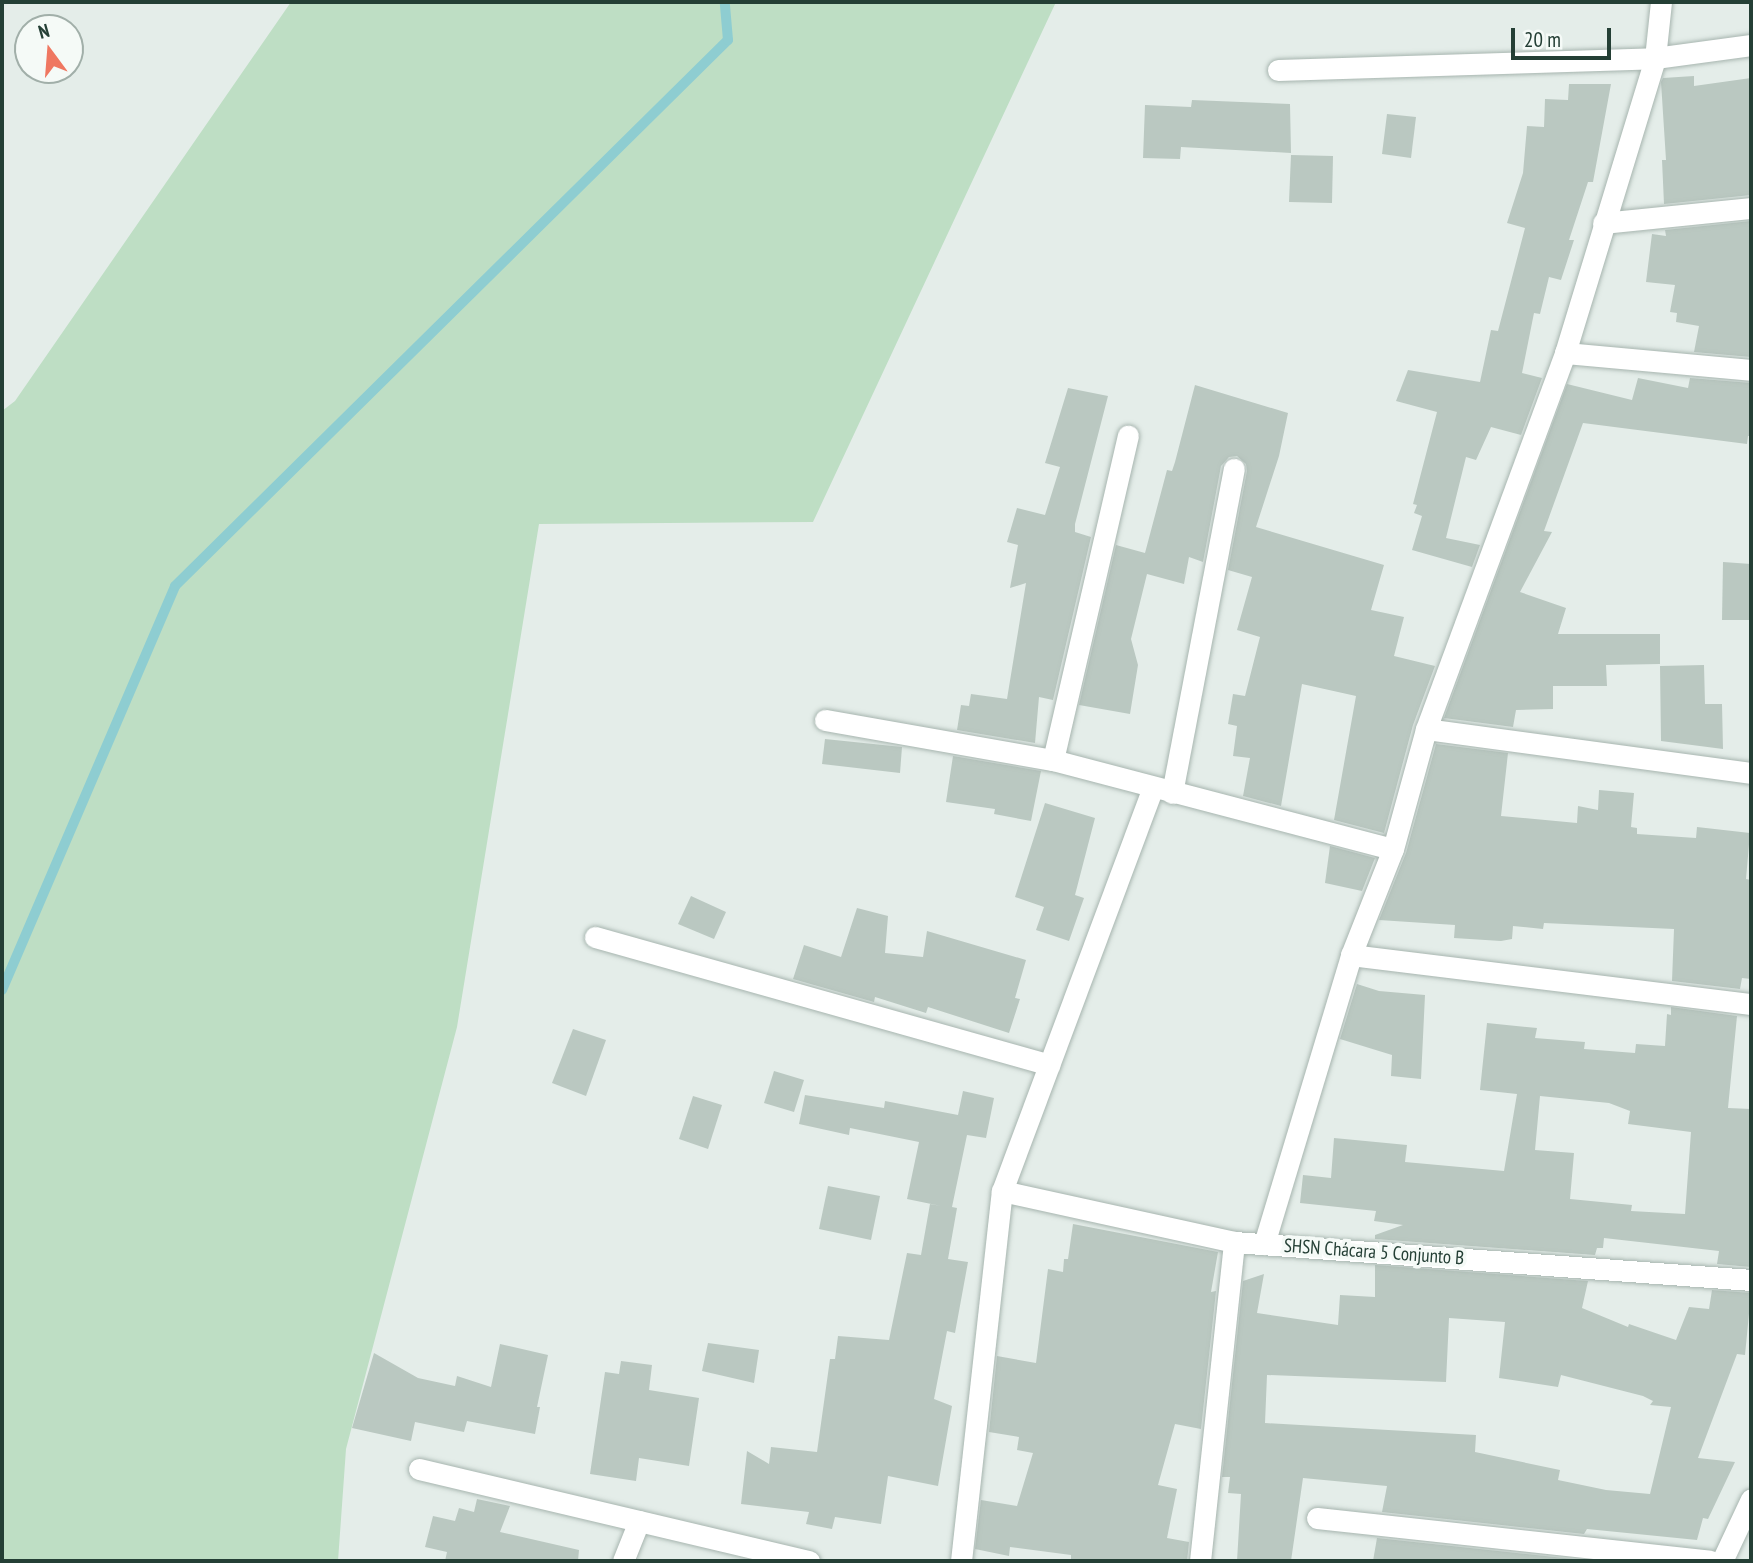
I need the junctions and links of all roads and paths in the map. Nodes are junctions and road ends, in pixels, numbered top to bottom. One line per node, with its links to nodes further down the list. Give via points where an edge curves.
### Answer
1 (1661, 2): 3 (street)
2 (1751, 46): 3 (street)
3 (1655, 58): 4 (street); 6 (street)
4 (1278, 70)
5 (1751, 208): 6 (street)
6 (1603, 223): 7 (street)
7 (1565, 354): 8 (street); 12 (street)
8 (1751, 370)
9 (1128, 436): 13 (street)
10 (1234, 469): 15 (street)
11 (825, 720): 13 (street)
12 (1426, 729): 14 (street); 16 (street)
13 (1053, 760): 15 (street)
14 (1751, 773)
15 (1162, 790): 16 (street); 20 (street)
16 (1393, 849): 18 (street)
17 (595, 937): 20 (street)
18 (1351, 955): 19 (street); 23 (street)
19 (1751, 1004)
20 (1049, 1065): 21 (street)
21 (1002, 1191): 22 (street, SHSN Chácara 5 Conjunto B); 31 (street)
22 (1234, 1242): 23 (street, SHSN Chácara 5 Conjunto B); 32 (street)
23 (1264, 1244): 24 (street, SHSN Chácara 5 Conjunto B)
24 (1751, 1280)
25 (419, 1469): 28 (street)
26 (1748, 1512): 34 (street)
27 (1317, 1518): 33 (street)
28 (639, 1521): 29 (street); 30 (street)
29 (623, 1561)
30 (809, 1561)
31 (961, 1561)
32 (1200, 1561)
33 (1710, 1561)
34 (1722, 1561)

